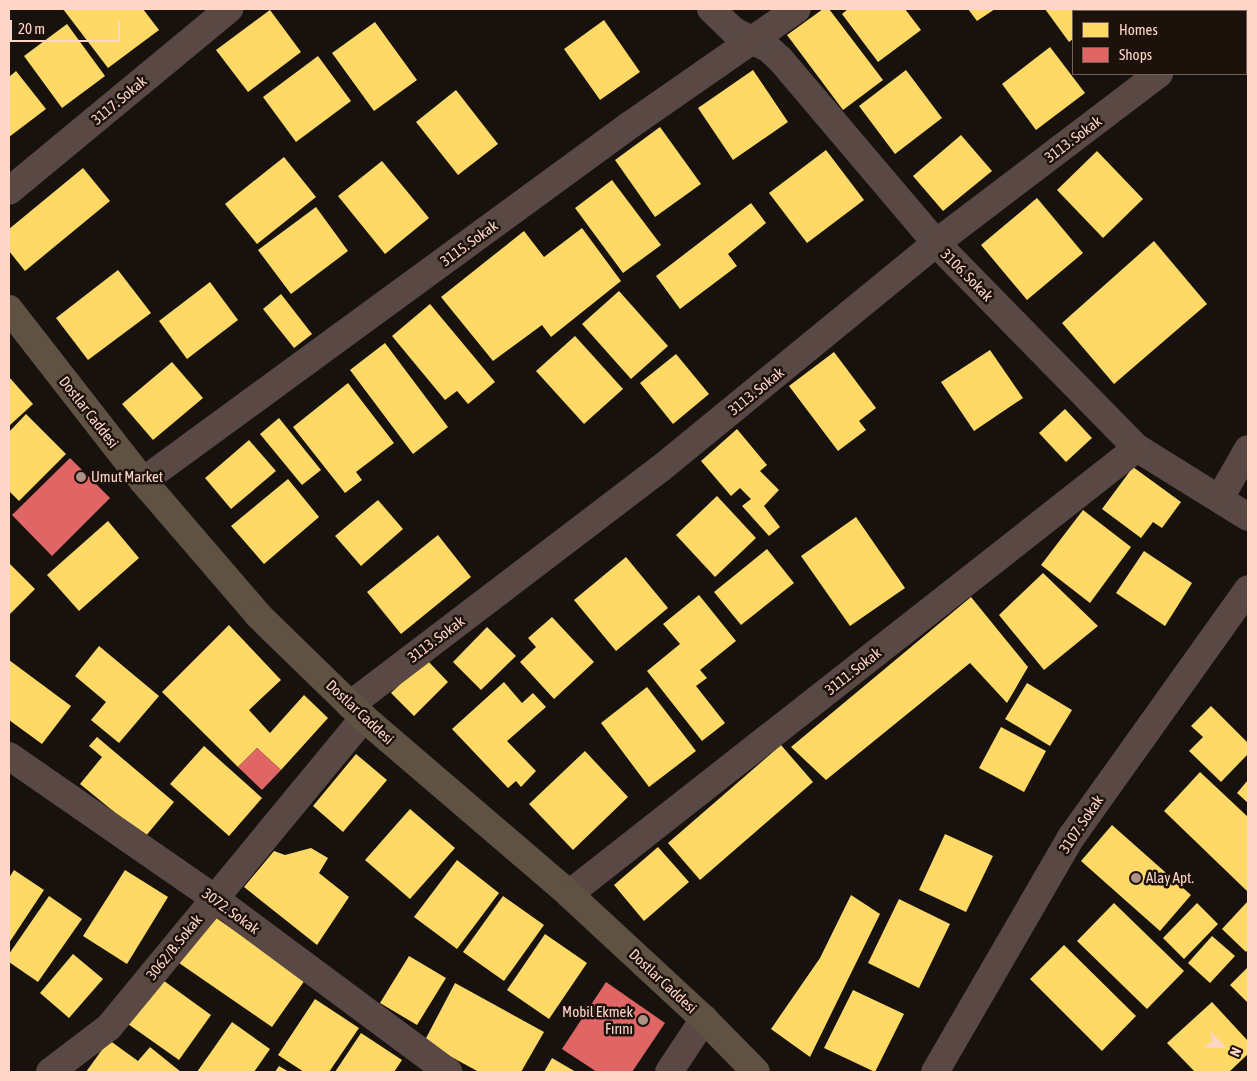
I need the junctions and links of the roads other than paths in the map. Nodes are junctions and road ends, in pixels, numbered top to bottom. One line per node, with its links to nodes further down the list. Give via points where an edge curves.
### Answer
1 (229, 9): 6 (street, 3117. Sokak)
2 (711, 9): 4 (street, 3106. Sokak, via 734,31)
3 (797, 9): 4 (street, 3115. Sokak)
4 (752, 40): 7 (street, 3106. Sokak, via 780,59); 11 (street, 3115. Sokak, via 630,125)
5 (1158, 75): 7 (street, 3113. Sokak)
6 (9, 191)
7 (936, 243): 9 (street, 3106. Sokak); 15 (street, 3113. Sokak)
8 (9, 309): 11 (main road, Dostlar Caddesi)
9 (1137, 448): 12 (street, 3106. Sokak); 17 (street, 3111. Sokak)
10 (1248, 449): 12 (street)
11 (143, 481): 15 (main road, Dostlar Caddesi, via 259,616)
12 (1220, 498): 13 (street, 3106. Sokak)
13 (1248, 517)
14 (1248, 589): 24 (street, 3107. Sokak, via 1072,836)
15 (357, 711): 17 (main road, Dostlar Caddesi); 18 (street, 3062/B. Sokak)
16 (9, 756): 18 (street, 3072. Sokak)
17 (570, 894): 19 (main road, Dostlar Caddesi)
18 (214, 898): 20 (street, 3062/B. Sokak, via 109,1028); 21 (street, 3072. Sokak)
19 (704, 1018): 22 (street); 23 (main road, Dostlar Caddesi)
20 (50, 1072)
21 (448, 1072)
22 (669, 1072)
23 (756, 1072)
24 (935, 1072)

